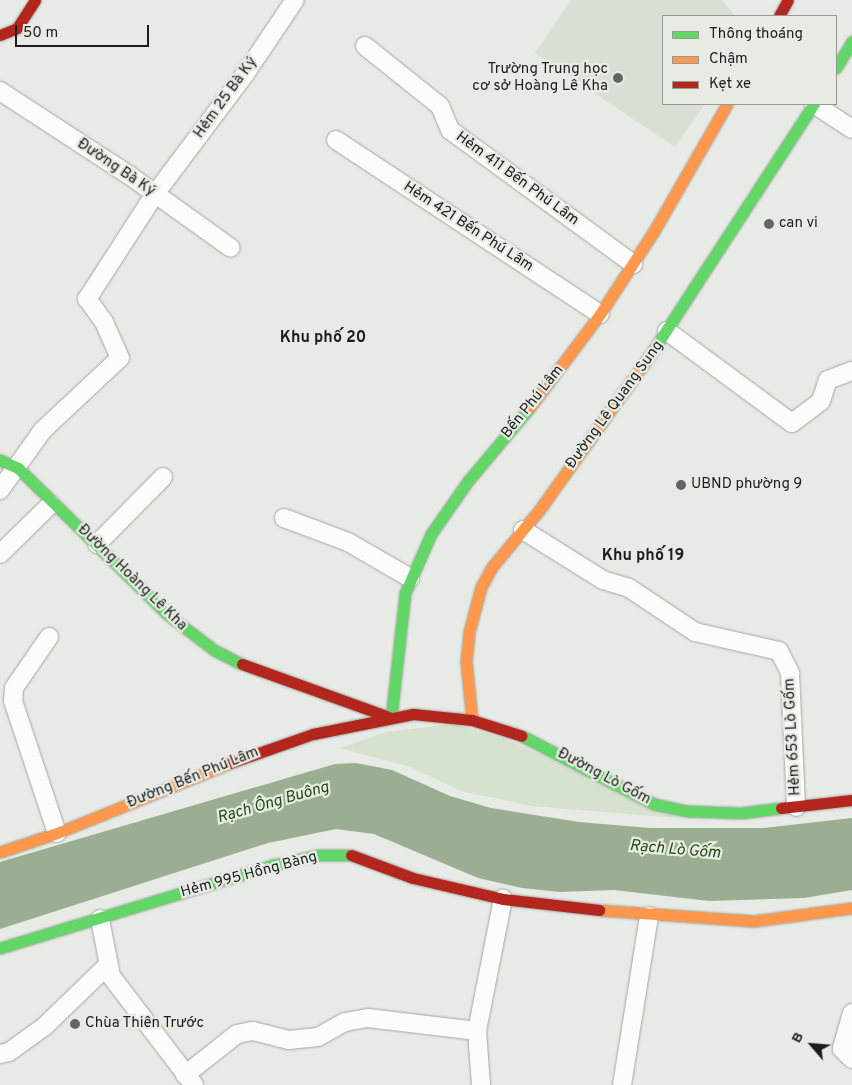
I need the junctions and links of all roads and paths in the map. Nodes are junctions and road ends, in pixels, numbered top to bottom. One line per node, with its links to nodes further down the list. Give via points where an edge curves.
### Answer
1 (35, 0): 5 (street, via 17,28)
2 (295, 0): 15 (street, Hẻm 25 Bà Ký, via 245,74)
3 (788, 0): 4 (street)
4 (779, 15)
5 (0, 35)
6 (852, 41): 8 (street)
7 (365, 46): 17 (street, Hẻm 411 Bến Phú Lâm, via 440,106 450,130)
8 (837, 66)
9 (0, 91): 15 (street, Đường Bà Ký)
10 (726, 105): 17 (street, Bến Phú Lâm)
11 (813, 105): 19 (street, Đường Lê Quang Sung)
12 (816, 105): 13 (street)
13 (852, 129)
14 (336, 140): 18 (street, Hẻm 421 Bến Phú Lâm)
15 (155, 194): 16 (street, Đường Bà Ký); 22 (street, Hẻm 25 Bà Ký, via 88,299 104,322 120,358 43,430)
16 (230, 248)
17 (633, 264): 18 (street, Bến Phú Lâm)
18 (600, 314): 30 (street, Bến Phú Lâm, via 437,524)
19 (667, 331): 20 (street, via 792,422 821,401 828,380); 27 (street, Đường Lê Quang Sung)
20 (852, 371)
21 (0, 460): 22 (street, Đường Hoàng Lê Kha)
22 (18, 468): 24 (street); 25 (street, Đường Hoàng Lê Kha)
23 (163, 477): 28 (street)
24 (0, 490)
25 (51, 504): 28 (street, Đường Hoàng Lê Kha); 29 (street)
26 (284, 518): 30 (street, via 348,542)
27 (523, 530): 33 (street, Đường Lê Quang Sung, via 492,567 481,587 469,632 466,661); 35 (street, Hẻm 653 Lò Gốm, via 604,580 629,588 694,632 779,651 790,673)
28 (97, 544): 32 (street, Đường Hoàng Lê Kha, via 167,614 214,650 244,665)
29 (0, 554)
30 (410, 578): 32 (street, Bến Phú Lâm, via 402,607)
31 (49, 637): 36 (street, via 14,688 13,701)
32 (391, 718): 33 (street, Đường Lò Gốm, via 414,714); 36 (street, Đường Bến Phú Lâm, via 313,734 267,748)
33 (472, 720): 35 (street, Đường Lò Gốm, via 534,740 654,804 709,813)
34 (852, 800): 35 (street, Đường Lò Gốm)
35 (796, 807)
36 (57, 833): 37 (street, Đường Bến Phú Lâm)
37 (0, 852)
38 (503, 899): 40 (street, Hẻm 995 Hồng Bàng); 41 (street, Hẻm 995 Hồng Bàng, via 413,878 347,854 318,855 274,865); 45 (street)
39 (852, 908): 40 (street, Hẻm 995 Hồng Bàng, via 754,921)
40 (649, 916): 50 (street)
41 (100, 919): 42 (street, Hẻm 995 Hồng Bàng); 43 (street)
42 (0, 948)
43 (108, 965): 46 (street, via 45,1026 9,1052); 48 (street, via 133,1007 156,1031)
44 (852, 1013): 47 (street, via 842,1049)
45 (477, 1031): 48 (street, via 368,1018 345,1022 318,1037 289,1040 253,1032 238,1034); 49 (street)
46 (0, 1054)
47 (852, 1059)
48 (190, 1080)
49 (482, 1085)
50 (622, 1085)

